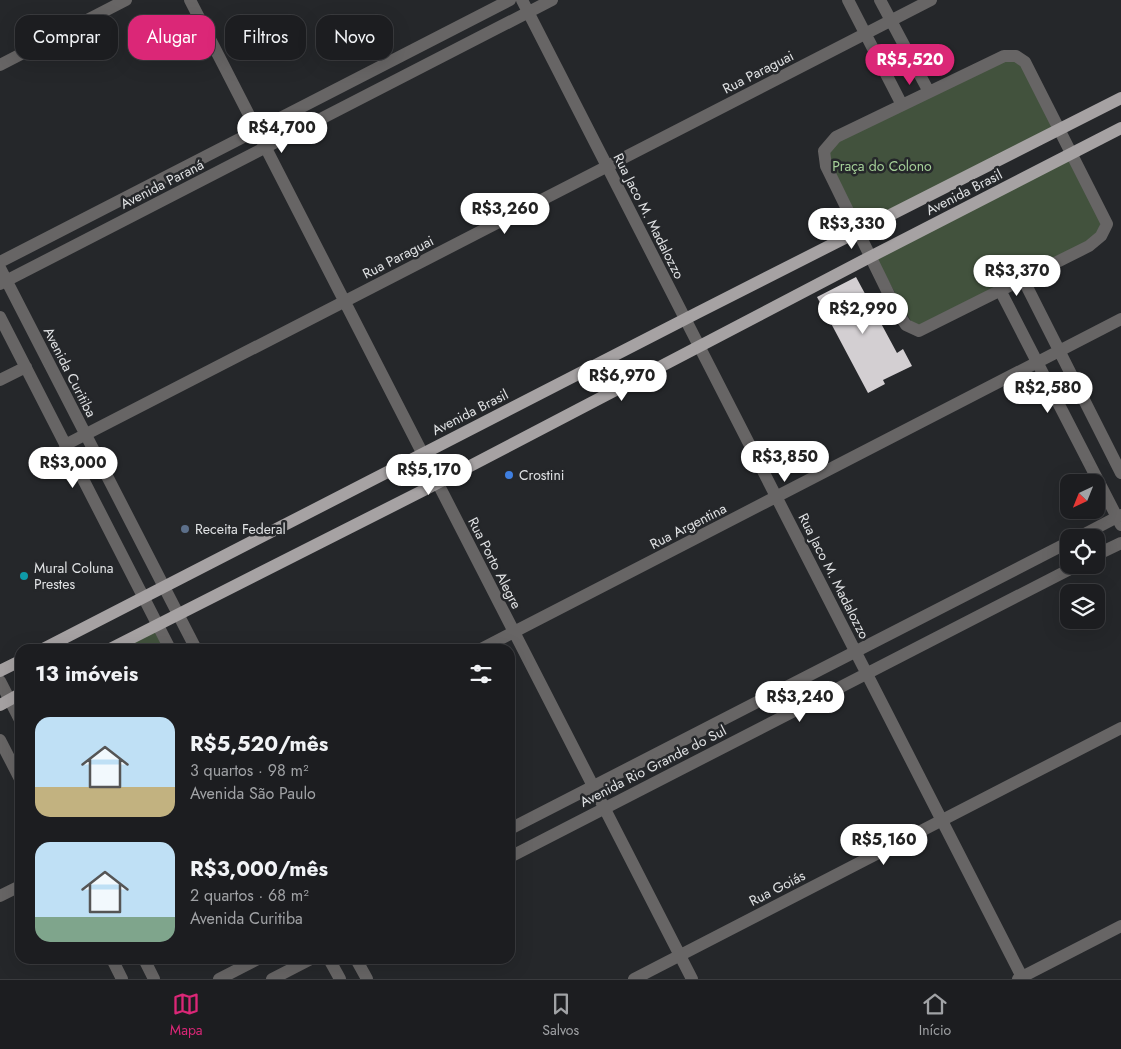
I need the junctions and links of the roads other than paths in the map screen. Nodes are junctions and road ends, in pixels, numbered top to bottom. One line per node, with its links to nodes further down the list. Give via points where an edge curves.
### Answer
1 (126, 0): 12 (street)
2 (190, 0): 17 (street, Rua Porto Alegre)
3 (510, 0): 17 (street, Avenida Paraná)
4 (522, 0): 9 (street, Rua Jaco M. Madalozzo)
5 (552, 0): 9 (street, Avenida Paraná)
6 (848, 0): 11 (street)
7 (880, 0): 10 (street)
8 (931, 0): 10 (street, Rua Paraguai)
9 (528, 12): 19 (street, Avenida Paraná); 21 (street, Rua Jaco M. Madalozzo)
10 (891, 21): 11 (street, Rua Paraguai); 13 (street)
11 (865, 34): 15 (street); 21 (street, Rua Paraguai)
12 (0, 64)
13 (929, 92): 15 (street); 18 (street, via 1004,56 1016,56 1025,62)
14 (1121, 98): 18 (main road, Avenida Brasil)
15 (902, 105): 23 (street, via 836,137 824,151 826,166)
16 (1121, 128): 20 (main road, Avenida Brasil)
17 (257, 130): 19 (street, Rua Porto Alegre); 22 (street, Avenida Paraná)
18 (1059, 130): 20 (street); 23 (main road, Avenida Brasil)
19 (266, 147): 24 (street, Avenida Paraná); 31 (street, Rua Porto Alegre)
20 (1072, 154): 25 (main road, Avenida Brasil); 28 (street, via 1107,224 1101,236 1089,246)
21 (607, 166): 31 (street, Rua Paraguai); 33 (street, Rua Jaco M. Madalozzo)
22 (93, 214): 24 (street); 26 (street, Avenida Paraná)
23 (858, 231): 25 (street); 33 (main road, Avenida Brasil)
24 (102, 232): 29 (street, Avenida Paraná)
25 (870, 257): 30 (street, via 906,325 919,331); 35 (main road, Avenida Brasil)
26 (0, 262)
27 (0, 268): 29 (street, Avenida Curitiba)
28 (1023, 279): 30 (street); 36 (street)
29 (3, 282): 40 (street, Avenida Curitiba)
30 (1000, 290): 37 (street)
31 (344, 301): 40 (street, Rua Paraguai); 42 (street, Rua Porto Alegre)
32 (0, 317): 38 (street)
33 (685, 319): 35 (street, Rua Jaco M. Madalozzo); 42 (main road, Avenida Brasil)
34 (1121, 319): 36 (street, Rua Argentina)
35 (699, 346): 44 (main road, Avenida Brasil); 45 (street, Rua Jaco M. Madalozzo)
36 (1060, 351): 37 (street, Rua Argentina); 43 (street)
37 (1037, 362): 45 (street, Rua Argentina); 46 (street)
38 (26, 367): 39 (street); 41 (street)
39 (0, 380)
40 (86, 434): 41 (street, Rua Paraguai); 52 (street, Avenida Curitiba)
41 (66, 445): 53 (street)
42 (422, 454): 44 (street, Rua Porto Alegre); 52 (main road, Avenida Brasil)
43 (1121, 473)
44 (438, 483): 54 (main road, Avenida Brasil); 56 (street, Rua Porto Alegre)
45 (776, 497): 56 (street, Rua Argentina); 62 (street, Rua Jaco M. Madalozzo)
46 (1120, 519): 47 (street)
47 (1097, 529)
48 (1121, 543): 50 (street)
49 (1060, 547): 62 (street, Avenida Rio Grande do Sul)
50 (1105, 551)
51 (1060, 574): 65 (street, Avenida Rio Grande do Sul)
52 (164, 586): 53 (main road, Avenida Brasil); 54 (street, Avenida Curitiba)
53 (144, 597): 55 (street); 57 (main road, Avenida Brasil)
54 (178, 614): 55 (main road, Avenida Brasil); 60 (street, Avenida Curitiba)
55 (158, 624): 58 (main road, Avenida Brasil); 59 (street)
56 (514, 632): 61 (street, Rua Argentina); 71 (street, Rua Porto Alegre)
57 (53, 644)
58 (120, 644)
59 (168, 644)
60 (193, 644)
61 (491, 644)
62 (856, 651): 65 (street, Rua Jaco M. Madalozzo); 71 (street, Avenida Rio Grande do Sul)
63 (15, 664): 64 (main road)
64 (0, 671)
65 (867, 673): 72 (street, Avenida Rio Grande do Sul); 73 (street, Rua Jaco M. Madalozzo)
66 (0, 681): 67 (street)
67 (10, 700)
68 (1121, 728): 73 (street, Rua Goiás)
69 (0, 740): 70 (street)
70 (15, 769)
71 (593, 786): 72 (street, Rua Porto Alegre); 74 (street, Avenida Rio Grande do Sul)
72 (604, 808): 75 (street, Avenida Rio Grande do Sul); 79 (street, Rua Porto Alegre)
73 (942, 820): 79 (street, Rua Goiás); 86 (street, Rua Jaco M. Madalozzo)
74 (515, 826)
75 (515, 854)
76 (15, 888): 77 (street)
77 (0, 896)
78 (1121, 926): 86 (street)
79 (680, 956): 93 (street, Rua Goiás); 94 (street, Rua Porto Alegre)
80 (114, 964): 87 (street)
81 (146, 964): 88 (street)
82 (248, 964): 89 (street)
83 (301, 964): 90 (street)
84 (332, 964): 91 (street)
85 (359, 964): 92 (street)
86 (1021, 978)
87 (122, 979)
88 (154, 979)
89 (219, 979)
90 (272, 979)
91 (340, 979)
92 (367, 979)
93 (634, 979)
94 (692, 979)

